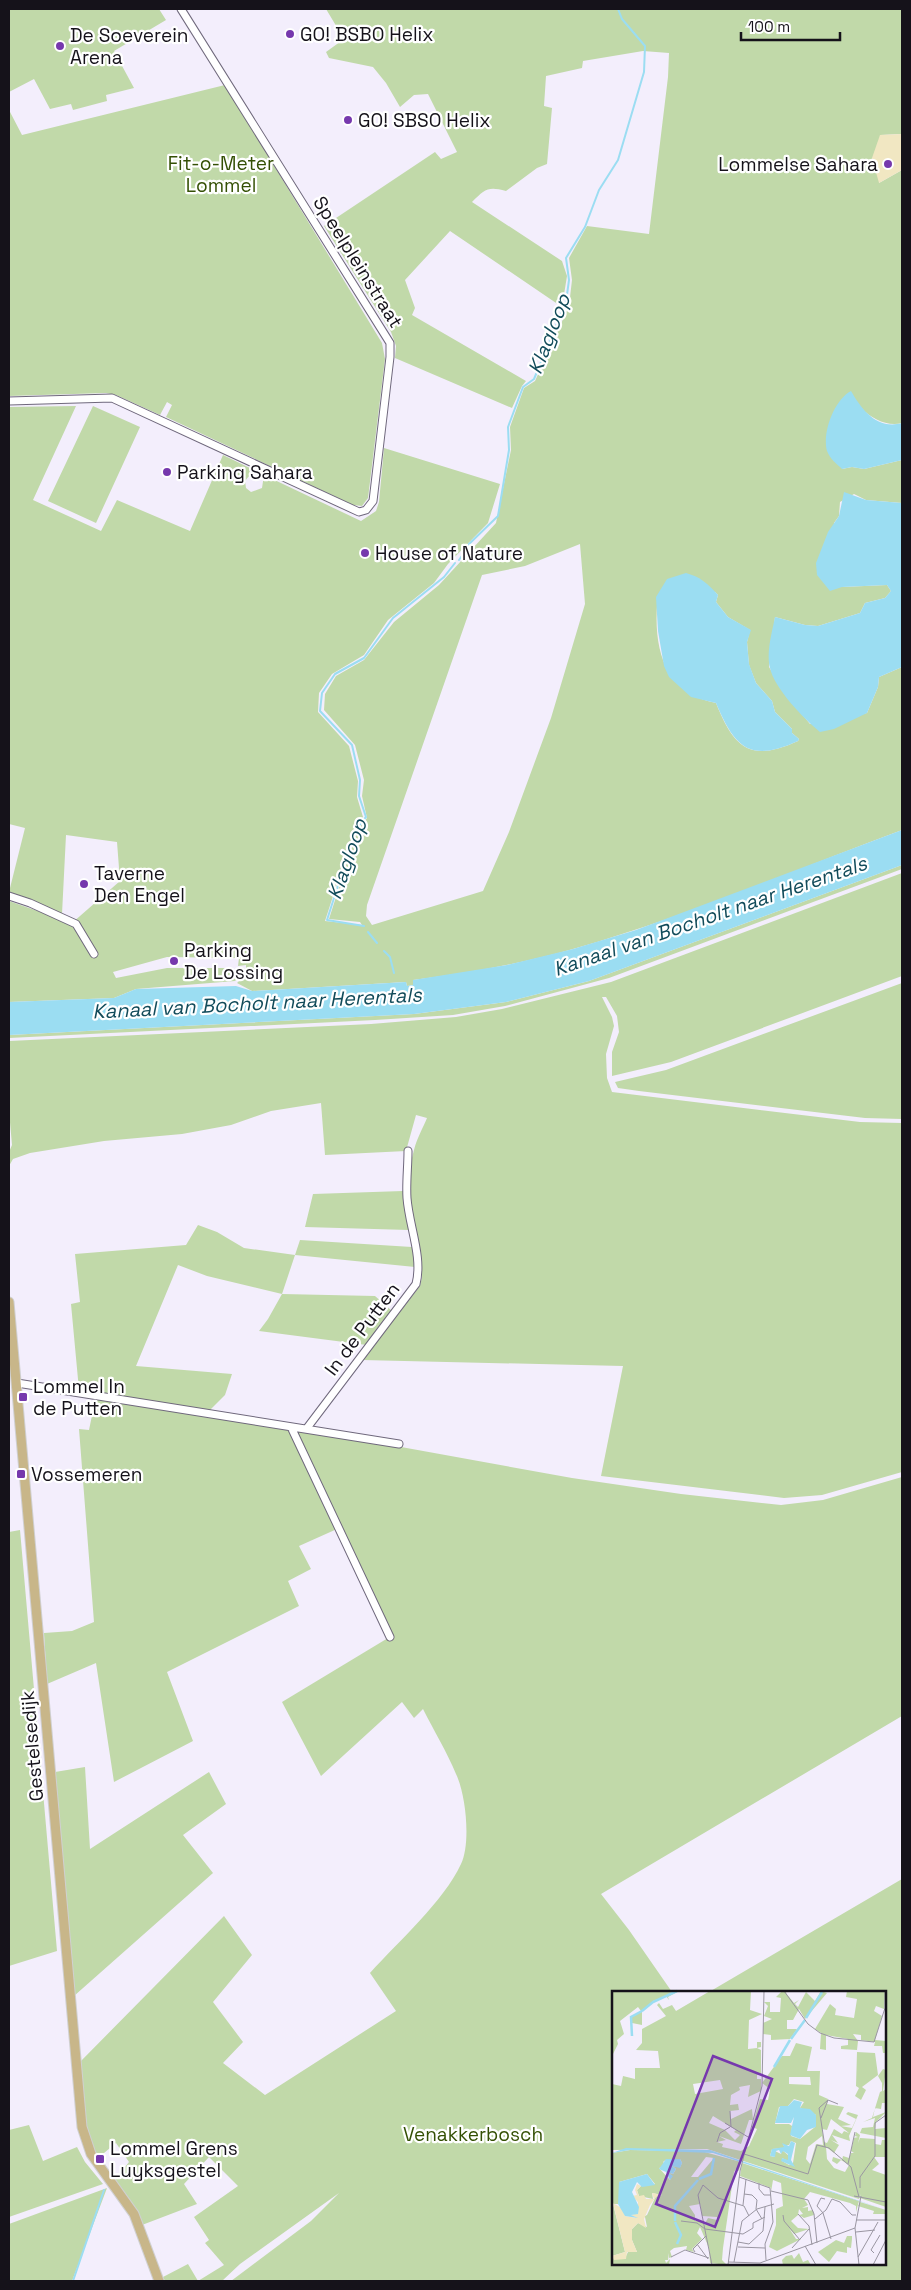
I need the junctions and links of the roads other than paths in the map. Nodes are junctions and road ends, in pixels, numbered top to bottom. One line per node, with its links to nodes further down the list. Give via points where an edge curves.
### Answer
1 (181, 9): 2 (street, Speelpleinstraat, via 390,343 373,501 366,510 359,512 118,400 106,397)
2 (9, 401)
3 (9, 896): 4 (street, via 76,924)
4 (94, 954)
5 (408, 1151): 9 (street, In de Putten, via 407,1200 417,1267 416,1284)
6 (9, 1302): 7 (main road, Gestelsedijk)
7 (17, 1382): 8 (street); 12 (main road, Gestelsedijk, via 80,2112 88,2148 129,2205)
8 (291, 1427): 9 (street); 11 (street)
9 (307, 1428): 10 (street)
10 (399, 1444)
11 (390, 1637)
12 (159, 2281)

